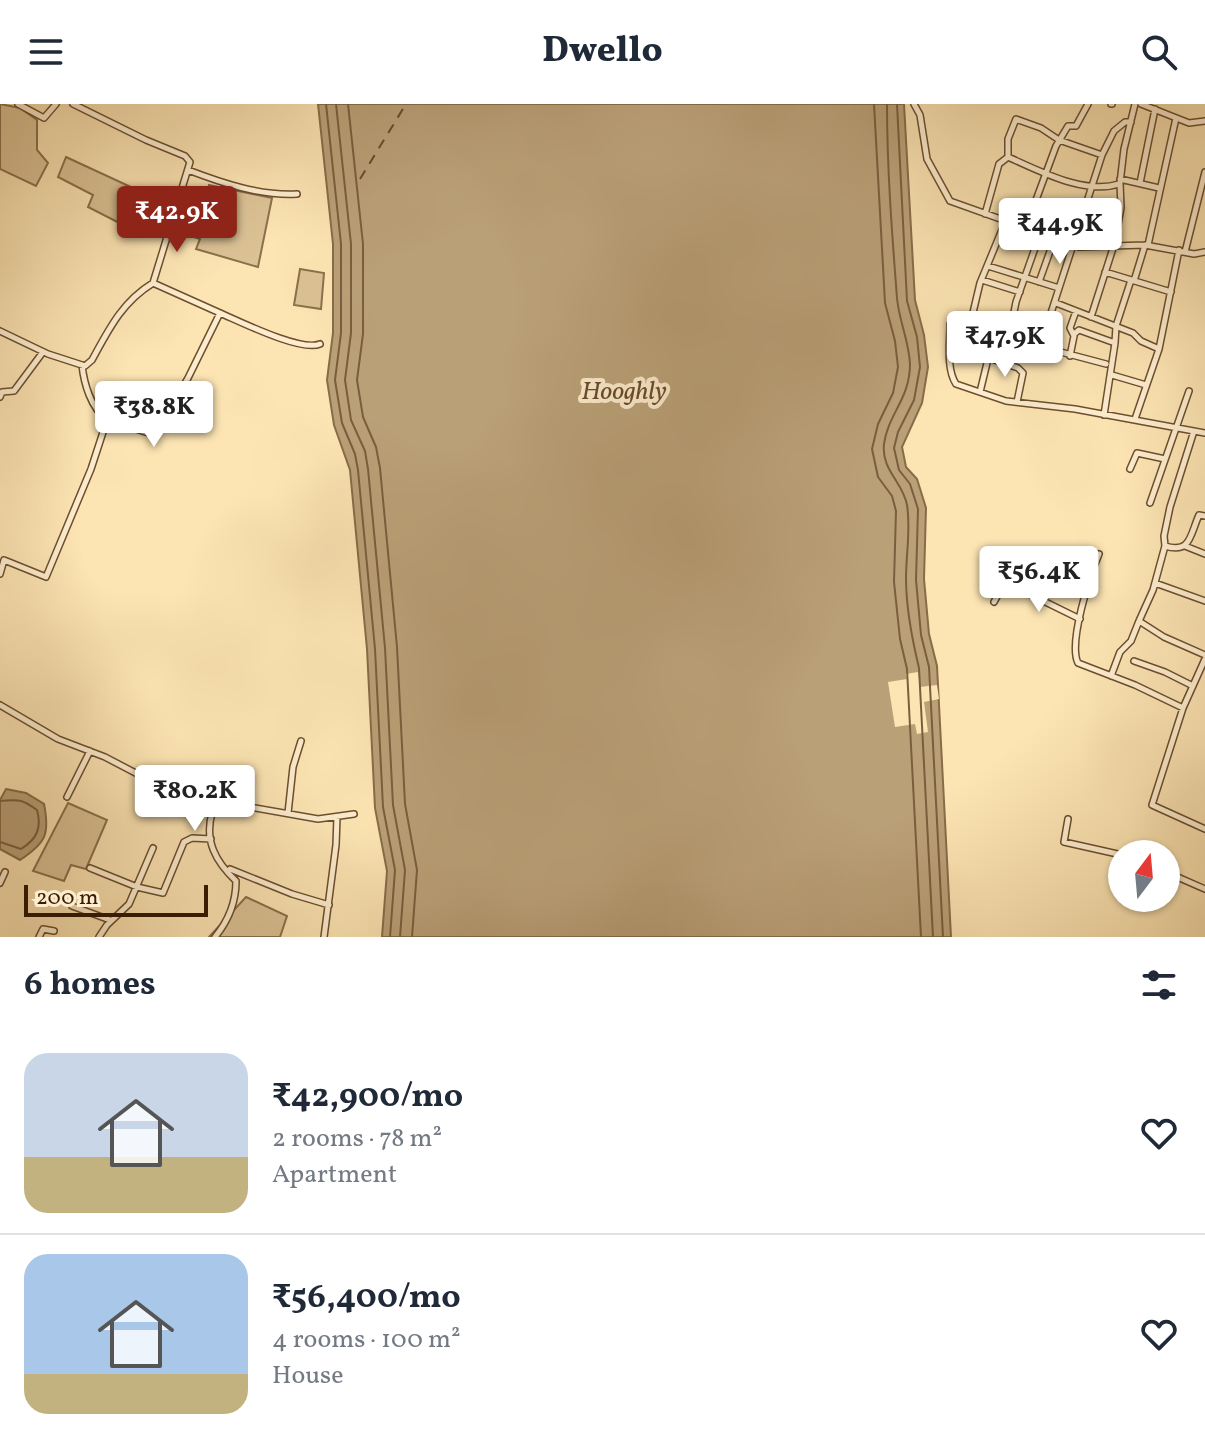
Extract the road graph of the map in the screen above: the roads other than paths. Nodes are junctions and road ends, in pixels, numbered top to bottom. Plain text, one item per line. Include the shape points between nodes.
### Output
1 (18, 104) edge
2 (56, 104) edge
3 (73, 104) edge
4 (914, 104) edge
5 (1088, 104) edge
6 (1135, 104) edge
7 (1155, 109) junction
8 (1176, 118) junction
9 (1205, 121) edge
10 (1131, 122) junction
11 (1059, 140) junction
12 (1102, 155) junction
13 (1008, 157) junction
14 (188, 170) junction
15 (1205, 172) edge
16 (1045, 173) junction
17 (1120, 181) junction
18 (1140, 183) junction
19 (1091, 186) junction
20 (1159, 188) junction
21 (297, 194) dead end
22 (985, 214) junction
23 (1006, 220) junction
24 (1026, 227) junction
25 (1040, 234) junction
26 (1054, 240) junction
27 (1114, 245) junction
28 (1147, 245) junction
29 (1074, 246) junction
30 (1182, 251) junction
31 (1205, 252) edge
32 (988, 266) junction
33 (1105, 272) junction
34 (1026, 278) junction
35 (982, 280) junction
36 (1132, 280) junction
37 (1039, 282) junction
38 (153, 283) junction
39 (1059, 288) junction
40 (1020, 292) junction
41 (1171, 292) junction
42 (1056, 303) junction
43 (1076, 311) junction
44 (220, 313) junction
45 (1091, 317) junction
46 (950, 324) dead end
47 (1116, 326) junction
48 (0, 331) edge
49 (994, 334) junction
50 (1074, 334) junction
51 (1009, 337) junction
52 (1115, 343) junction
53 (320, 344) dead end
54 (1040, 347) junction
55 (1159, 349) junction
56 (43, 352) junction
57 (1070, 356) junction
58 (989, 358) junction
59 (1106, 364) dead end
60 (82, 365) junction
61 (1112, 375) junction
62 (1146, 385) junction
63 (1189, 391) dead end
64 (980, 392) junction
65 (0, 397) edge
66 (1017, 402) junction
67 (1104, 415) junction
68 (1135, 419) junction
69 (107, 420) junction
70 (1176, 427) junction
71 (1194, 431) junction
72 (1205, 433) edge
73 (1165, 459) junction
74 (1130, 469) dead end
75 (1150, 503) dead end
76 (1205, 516) edge
77 (1165, 546) junction
78 (1185, 546) junction
79 (1099, 554) dead end
80 (1205, 554) edge
81 (0, 574) edge
82 (1155, 583) junction
83 (1205, 601) edge
84 (994, 602) dead end
85 (1080, 619) junction
86 (1139, 621) junction
87 (1205, 657) edge
88 (1134, 661) dead end
89 (1111, 676) junction
90 (1193, 686) junction
91 (0, 705) edge
92 (1183, 708) junction
93 (301, 741) dead end
94 (90, 751) junction
95 (67, 797) dead end
96 (212, 813) junction
97 (288, 813) junction
98 (354, 814) dead end
99 (337, 817) junction
100 (1068, 819) dead end
101 (1205, 829) edge
102 (211, 839) junction
103 (153, 848) dead end
104 (1108, 852) edge
105 (90, 868) dead end
106 (230, 869) dead end
107 (5, 872) dead end
108 (1180, 878) edge
109 (0, 883) edge
110 (137, 887) junction
111 (1205, 889) edge
112 (329, 905) junction
113 (72, 906) dead end
114 (111, 920) junction
115 (54, 931) dead end
116 (39, 937) edge
117 (99, 937) edge
118 (215, 937) edge
119 (324, 937) edge

1 - 2 street via 44,118
3 - 14 street via 185,156
4 - 22 street via 927,159 950,201
5 - 11 street via 1076,126 1068,126
6 - 7 street
6 - 10 street
7 - 8 street
7 - 18 street
8 - 9 street
8 - 20 street
10 - 12 street via 1114,131
10 - 17 street
11 - 12 street
11 - 13 street via 1016,119
11 - 16 street
12 - 19 street
13 - 16 street
13 - 22 street via 999,164
14 - 21 street via 278,195
14 - 38 street
15 - 30 street
16 - 19 street
16 - 24 street
17 - 18 street
17 - 19 street
17 - 27 street
18 - 20 street
19 - 29 street
20 - 28 street
22 - 23 street
23 - 24 street
23 - 32 street
24 - 25 street
25 - 26 street
25 - 34 street
26 - 29 street
26 - 37 street
27 - 28 street
27 - 29 street
27 - 33 street
28 - 30 street
28 - 36 street
29 - 39 street
30 - 31 street
30 - 41 street
32 - 34 street
32 - 35 street
33 - 36 street
33 - 45 street
34 - 37 street
34 - 40 street
35 - 40 street
35 - 49 street via 971,324
36 - 41 street
36 - 47 street
37 - 39 street
38 - 44 street
38 - 60 street via 121,309 92,360
39 - 42 street
40 - 51 street
41 - 55 street
42 - 43 street
42 - 54 street
43 - 45 street
43 - 50 street via 1070,328
44 - 53 street via 289,340
44 - 69 street via 155,435
45 - 47 street
46 - 64 street via 952,380
47 - 52 street
47 - 55 street
48 - 56 street
49 - 51 street
49 - 58 street
50 - 52 street via 1079,330
50 - 57 street
51 - 54 street
52 - 61 street
54 - 57 street
55 - 62 street
56 - 60 street
56 - 65 street via 14,391
57 - 59 street
58 - 64 street
58 - 66 street via 1023,373
60 - 69 street via 90,395
61 - 62 street
61 - 67 street
62 - 68 street
63 - 70 street
64 - 66 street
66 - 67 street
67 - 68 street
68 - 70 street
69 - 81 street via 46,577 4,560
70 - 71 street
70 - 73 street
71 - 72 street
71 - 77 street via 1170,507
73 - 74 street via 1137,453
73 - 75 street
76 - 78 street via 1198,517
77 - 78 street
77 - 82 street
78 - 80 street
79 - 85 street
82 - 83 street
82 - 86 street
84 - 85 street via 1000,588 1011,585
85 - 89 street via 1074,655 1078,663
86 - 87 street
86 - 89 street
87 - 90 street
88 - 90 street
89 - 92 street
90 - 92 street
91 - 94 street
92 - 101 street via 1152,805
93 - 97 street
94 - 95 street
94 - 96 street
96 - 97 street via 250,807
96 - 102 street
97 - 99 street
98 - 99 street
99 - 112 street
100 - 104 street via 1064,842
102 - 110 street via 184,842 163,893
102 - 118 street via 213,854 236,881 229,917
103 - 110 street
105 - 110 street
106 - 112 street
107 - 109 street
108 - 111 street
110 - 114 street via 129,904
112 - 119 street
113 - 114 street
114 - 117 street
115 - 116 street via 43,929

